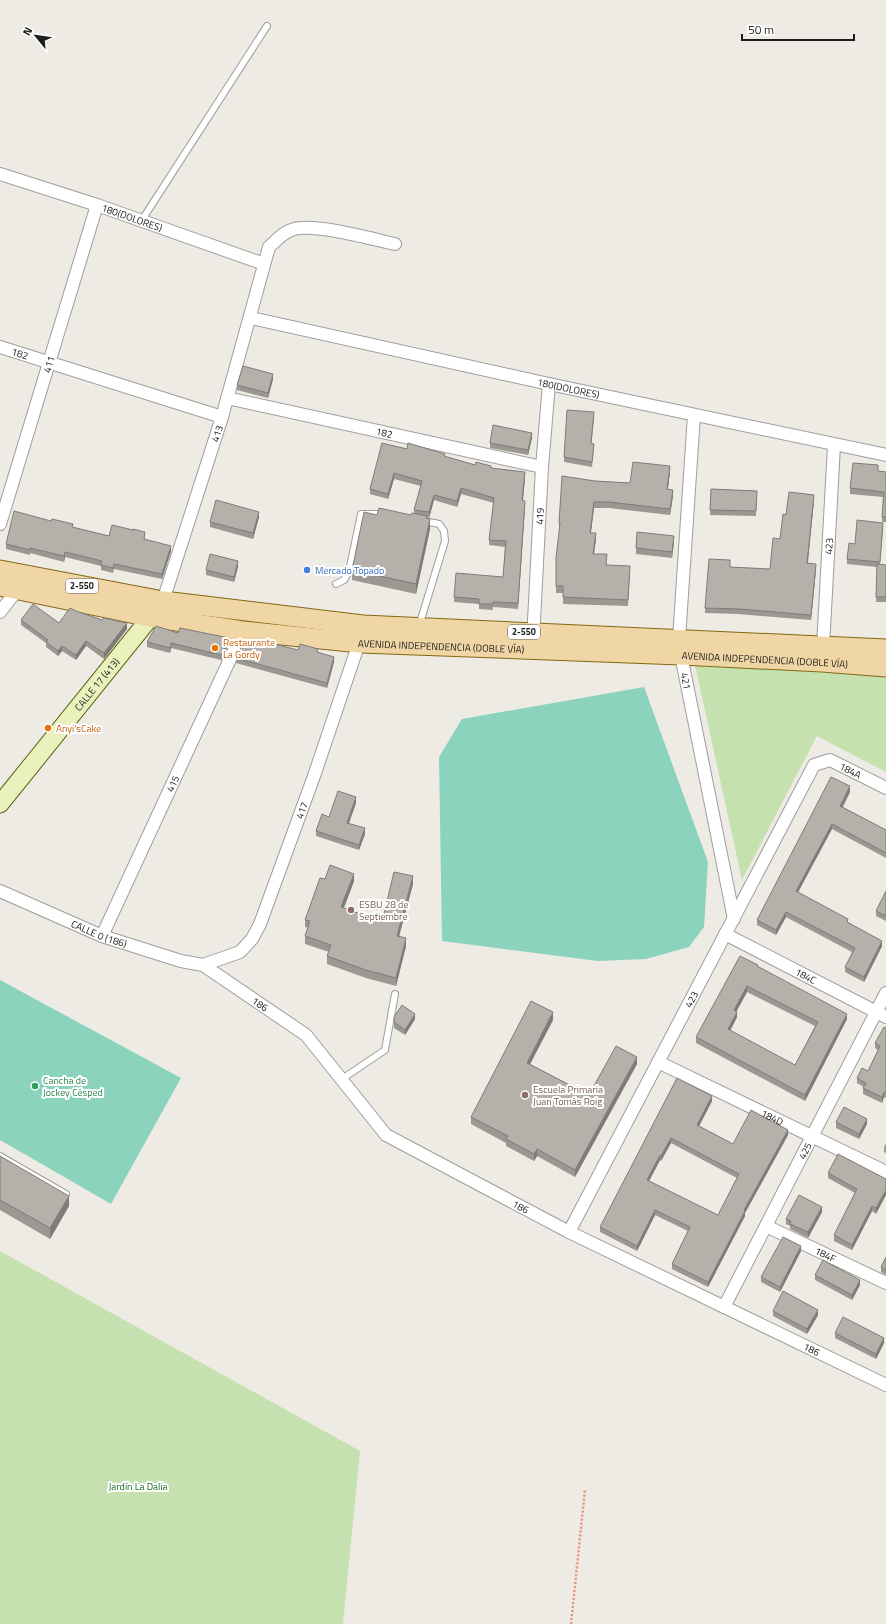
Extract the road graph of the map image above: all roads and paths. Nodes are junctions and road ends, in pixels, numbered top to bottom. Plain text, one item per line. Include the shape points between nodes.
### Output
1 (267, 26) dead end
2 (0, 174) edge
3 (97, 205) junction
4 (142, 220) junction
5 (395, 244) dead end
6 (264, 264) junction
7 (250, 318) junction
8 (0, 347) edge
9 (48, 362) junction
10 (548, 384) junction
11 (227, 398) junction
12 (694, 415) junction
13 (222, 417) junction
14 (834, 445) junction
15 (886, 455) edge
16 (542, 467) junction
17 (394, 516) edge
18 (416, 520) edge
19 (0, 524) edge
20 (0, 570) edge
21 (336, 584) dead end
22 (9, 588) edge
23 (164, 601) junction
24 (0, 612) edge
25 (150, 617) junction
26 (419, 628) junction
27 (243, 631) junction
28 (362, 634) junction
29 (533, 641) junction
30 (680, 647) junction
31 (823, 647) junction
32 (886, 649) edge
33 (886, 667) edge
34 (814, 765) joint
35 (886, 788) edge
36 (0, 804) edge
37 (0, 891) edge
38 (734, 919) junction
39 (725, 934) junction
40 (102, 936) junction
41 (203, 965) junction
42 (886, 993) edge
43 (395, 994) dead end
44 (881, 1014) edge
45 (658, 1062) junction
46 (342, 1079) junction
47 (812, 1136) junction
48 (0, 1156) edge
49 (886, 1172) edge
50 (66, 1194) edge
51 (766, 1226) junction
52 (569, 1232) junction
53 (886, 1283) edge
54 (724, 1308) junction
55 (886, 1385) edge
56 (585, 1489) dead end
57 (571, 1624) edge

1 - 4 lane
2 - 3 street, 180(DOLORES)
3 - 4 street, 180(DOLORES)
3 - 9 street, 411
4 - 6 street, 180(DOLORES)
5 - 6 street, 413 via 312,227 294,229 282,235 270,247
6 - 7 street, 413
7 - 10 street, 180(DOLORES)
7 - 11 street, 413
8 - 9 street, 182
9 - 13 street, 182
9 - 19 street, 411
10 - 12 street, 180(DOLORES)
10 - 16 street, 419
11 - 13 street, 413
11 - 16 street, 182
12 - 14 street, 180(DOLORES)
12 - 30 street, 421
13 - 23 street, 413
14 - 15 street, 180(DOLORES)
14 - 31 street, 423
16 - 29 street, 419
17 - 21 lane via 380,513 361,514 349,571 344,580
18 - 26 lane via 439,524 444,531 445,541
20 - 23 main road, AVENIDA INDEPENDENCIA (DOBLE VÍA) / 2-550
22 - 24 street
22 - 25 main road, AVENIDA INDEPENDENCIA (DOBLE VÍA) / 2-550
23 - 25 main road, CALLE 17 (413)
23 - 28 main road, AVENIDA INDEPENDENCIA (DOBLE VÍA) / 2-550
25 - 27 main road, AVENIDA INDEPENDENCIA (DOBLE VÍA) / 2-550
25 - 36 main road, CALLE 17 (413)
26 - 28 main road, AVENIDA INDEPENDENCIA (DOBLE VÍA) / 2-550
26 - 29 main road, AVENIDA INDEPENDENCIA (DOBLE VÍA) / 2-550
27 - 28 main road, AVENIDA INDEPENDENCIA (DOBLE VÍA) / 2-550
27 - 40 street, 415
28 - 29 main road, AVENIDA INDEPENDENCIA (DOBLE VÍA) / 2-550
28 - 41 street, 417 via 317,769 260,924 252,939 240,952
29 - 30 main road, AVENIDA INDEPENDENCIA (DOBLE VÍA) / 2-550
30 - 31 main road, AVENIDA INDEPENDENCIA (DOBLE VÍA) / 2-550
30 - 33 main road, AVENIDA INDEPENDENCIA (DOBLE VÍA) / 2-550
30 - 38 street, 421
31 - 32 main road, AVENIDA INDEPENDENCIA (DOBLE VÍA) / 2-550
34 - 35 street, 184A via 830,760
34 - 38 street, 423
37 - 40 street, CALLE 0 (186)
38 - 39 street, 423
39 - 44 street, 184C
39 - 45 street, 423
40 - 41 street, CALLE 0 (186) via 181,961
41 - 46 street, 186 via 306,1034
42 - 44 street, 425
43 - 46 lane via 385,1050
44 - 47 street, 425
45 - 47 street, 184D
45 - 52 street, 423
46 - 52 street, 186 via 386,1135
47 - 49 street, 184D
47 - 51 street, 425
48 - 50 lane
51 - 53 street, 184F
51 - 54 street, 425
52 - 54 street, 186
54 - 55 street, 186
56 - 57 path

